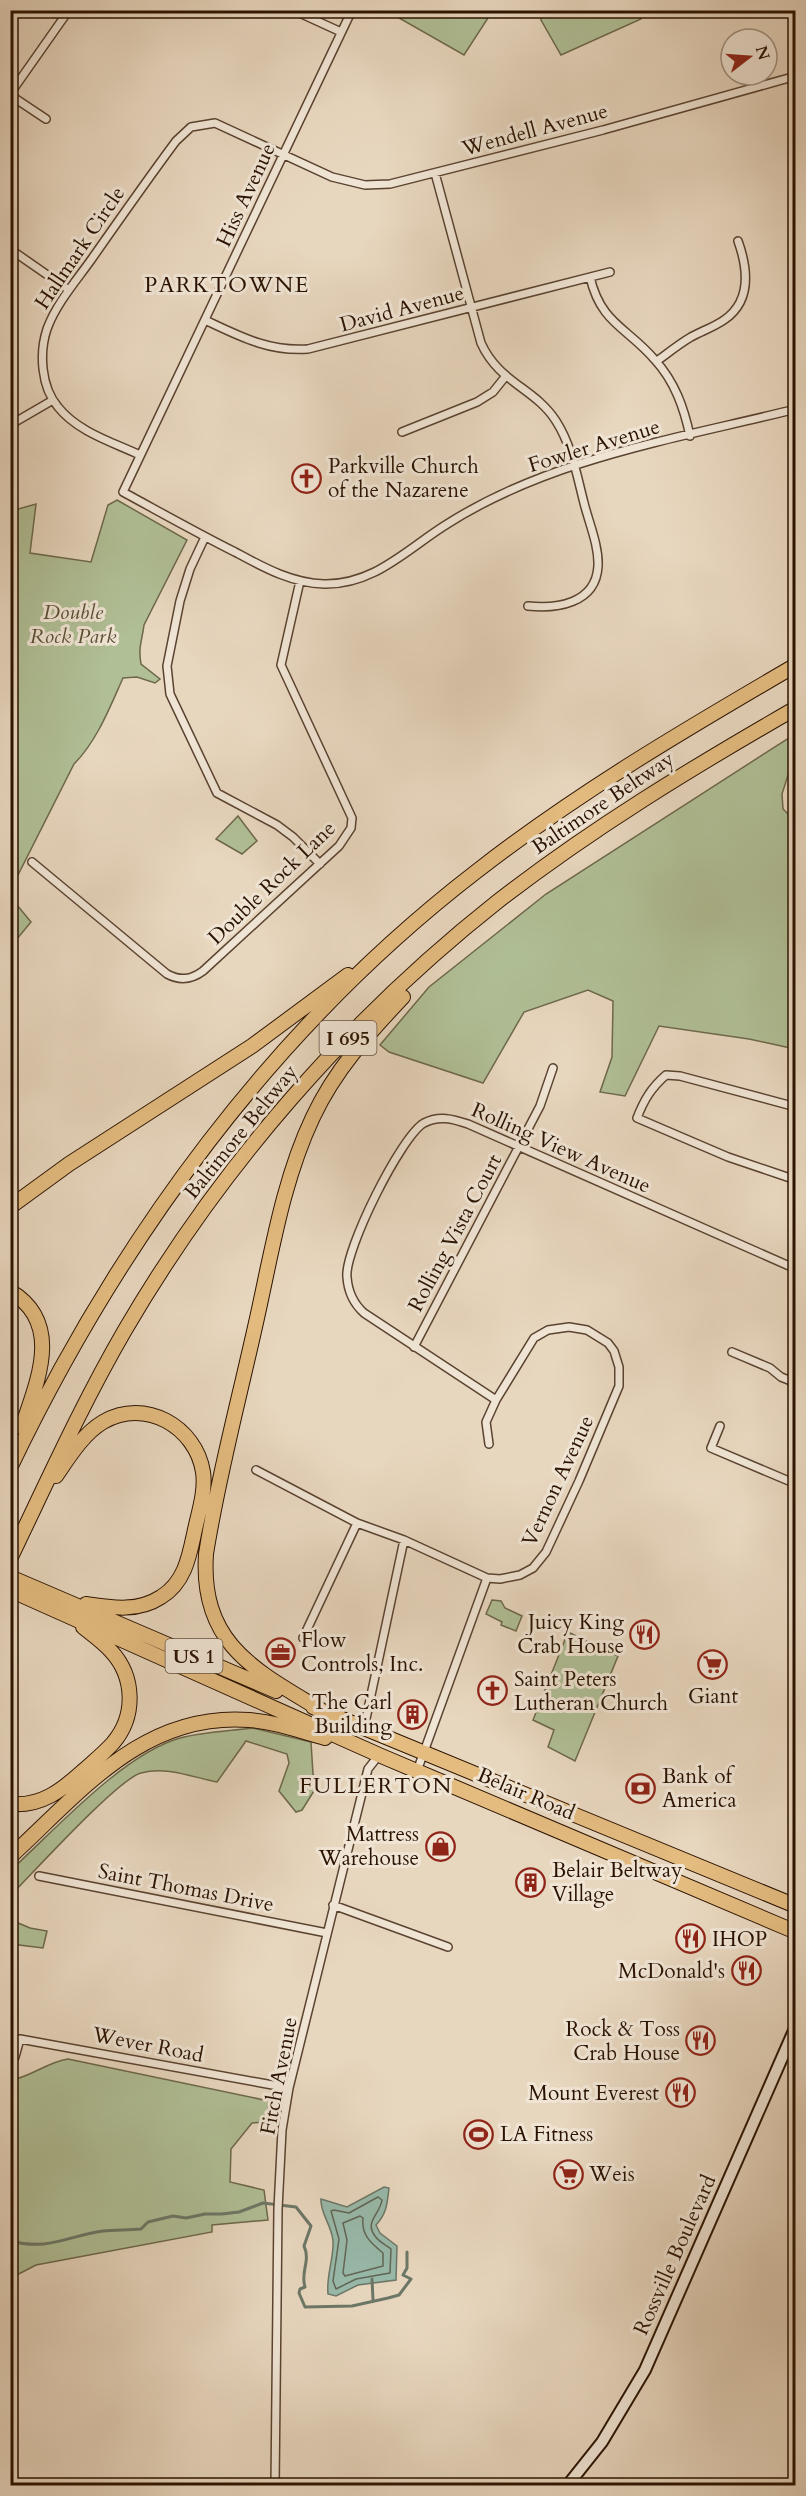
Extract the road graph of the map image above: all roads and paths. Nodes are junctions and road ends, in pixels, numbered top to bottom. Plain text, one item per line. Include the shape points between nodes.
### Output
1 (69, 10) edge
2 (292, 10) edge
3 (352, 10) edge
4 (341, 32) junction
5 (795, 76) edge
6 (10, 95) edge
7 (46, 119) dead end
8 (284, 155) junction
9 (435, 173) junction
10 (738, 241) dead end
11 (10, 249) edge
12 (610, 272) dead end
13 (590, 277) junction
14 (69, 290) junction
15 (471, 308) junction
16 (205, 320) junction
17 (657, 361) junction
18 (505, 377) junction
19 (53, 400) junction
20 (795, 409) edge
21 (10, 425) edge
22 (402, 432) dead end
23 (690, 435) junction
24 (140, 455) junction
25 (574, 465) junction
26 (123, 492) joint
27 (206, 537) junction
28 (300, 581) junction
29 (528, 606) dead end
30 (795, 665) edge
31 (795, 708) edge
32 (552, 861) junction
33 (33, 862) dead end
34 (320, 864) junction
35 (384, 949) junction
36 (553, 1068) dead end
37 (795, 1107) edge
38 (519, 1147) junction
39 (795, 1180) edge
40 (10, 1207) edge
41 (795, 1269) edge
42 (10, 1291) edge
43 (414, 1347) junction
44 (732, 1353) dead end
45 (795, 1383) edge
46 (496, 1400) junction
47 (720, 1426) dead end
48 (489, 1444) dead end
49 (10, 1461) edge
50 (10, 1468) edge
51 (256, 1470) dead end
52 (795, 1484) edge
53 (38, 1500) junction
54 (357, 1523) junction
55 (404, 1540) junction
56 (10, 1559) edge
57 (10, 1577) edge
58 (487, 1578) junction
59 (20, 1590) edge
60 (66, 1601) junction
61 (70, 1616) junction
62 (303, 1638) dead end
63 (321, 1710) junction
64 (364, 1728) junction
65 (424, 1752) junction
66 (379, 1755) junction
67 (417, 1771) junction
68 (10, 1804) edge
69 (10, 1857) edge
70 (39, 1876) dead end
71 (333, 1905) junction
72 (795, 1906) edge
73 (795, 1932) edge
74 (327, 1933) junction
75 (448, 1947) dead end
76 (795, 2026) edge
77 (15, 2057) dead end
78 (289, 2088) junction
79 (275, 2486) edge
80 (567, 2486) edge

1 - 6 street
2 - 4 street
3 - 4 street, Hiss Avenue
4 - 8 street, Hiss Avenue
5 - 9 street, Wendell Avenue
6 - 7 street
8 - 9 street, Wendell Avenue via 332,177 365,185 390,184
8 - 14 street, Hallmark Circle via 215,123 186,129
8 - 16 street, Hiss Avenue
9 - 15 street
10 - 17 street via 747,273 739,305 723,321
11 - 14 street
12 - 13 street, David Avenue
13 - 15 street, David Avenue
13 - 17 street via 604,312
14 - 19 street, Hallmark Circle via 50,320 44,345 44,371
15 - 16 street, David Avenue via 296,350 256,343
15 - 18 street via 485,351
16 - 24 street, Hiss Avenue
17 - 23 street via 675,388
18 - 22 street via 477,402
18 - 25 street via 548,410 562,431
19 - 21 street
19 - 24 street, Hallmark Circle via 78,424
20 - 23 street, Fowler Avenue
23 - 25 street, Fowler Avenue
24 - 26 street, Hiss Avenue
25 - 28 street, Fowler Avenue via 465,513 371,574 336,584
25 - 29 street via 598,568 586,593 572,603 547,608
26 - 27 street, Fowler Avenue
27 - 28 street, Fowler Avenue
27 - 34 street via 180,601 167,666 170,694 217,793 277,825
28 - 34 street, Double Rock Lane via 280,665 352,820 347,837
30 - 35 highway, Baltimore Beltway / I 695 via 686,728 579,797 475,872
31 - 32 highway, Baltimore Beltway / I 695 via 703,761
32 - 53 highway, Baltimore Beltway / I 695 via 409,979 334,1053 256,1141 190,1229 126,1328
32 - 63 highway via 455,944 353,1051 313,1117 288,1186 209,1535 206,1583 213,1613 236,1651 258,1672
33 - 34 street, Double Rock Lane via 167,974 184,979 203,971
35 - 40 highway via 252,1046 69,1164
35 - 50 highway, Baltimore Beltway / I 695 via 268,1070 160,1206 83,1328
36 - 38 street, Rolling Vista Court via 540,1106
37 - 39 street via 666,1075 644,1099 637,1118 728,1157
38 - 41 street, Rolling View Avenue
38 - 43 street, Rolling Vista Court
38 - 43 street, Rolling View Avenue via 468,1124 440,1118 416,1130 391,1169 354,1241 346,1276 356,1306
42 - 49 highway via 23,1300 37,1321 43,1354 37,1384
43 - 46 street, Rolling View Avenue
44 - 45 street
46 - 48 street, Vernon Avenue via 486,1422
46 - 58 street, Vernon Avenue via 530,1343 548,1330 588,1330 604,1339 614,1351 619,1386 546,1552 533,1568 520,1575
47 - 52 street via 711,1448
51 - 54 street, Vernon Avenue
53 - 56 highway, Baltimore Beltway / I 695
53 - 60 highway via 88,1434 123,1414 143,1413 168,1420 186,1434 201,1462 204,1489 189,1558 171,1589 151,1602 133,1607
54 - 55 street, Vernon Avenue
54 - 62 street
55 - 58 street, Vernon Avenue
55 - 64 street
57 - 59 highway, Belair Road / US 1
58 - 65 street
59 - 60 highway, Belair Road / US 1
59 - 61 highway, Belair Road / US 1
60 - 63 highway, Belair Road / US 1
61 - 66 highway, Belair Road / US 1
61 - 68 highway via 118,1659 128,1681 127,1717 112,1744 63,1788 39,1801
63 - 64 highway, Belair Road / US 1
64 - 65 highway, Belair Road / US 1
65 - 67 street
65 - 72 highway, Belair Road / US 1
66 - 67 highway, Belair Road / US 1
66 - 69 highway via 276,1724 231,1719 194,1723 129,1750
66 - 71 street, Fitch Avenue via 368,1769
67 - 73 highway, Belair Road / US 1
70 - 74 street, Saint Thomas Drive
71 - 74 street, Fitch Avenue
71 - 75 street
74 - 78 street, Fitch Avenue
76 - 80 main road, Rossville Boulevard via 645,2370 602,2442
77 - 78 street, Wever Road via 20,2039
78 - 79 street, Fitch Avenue via 282,2130 278,2209

